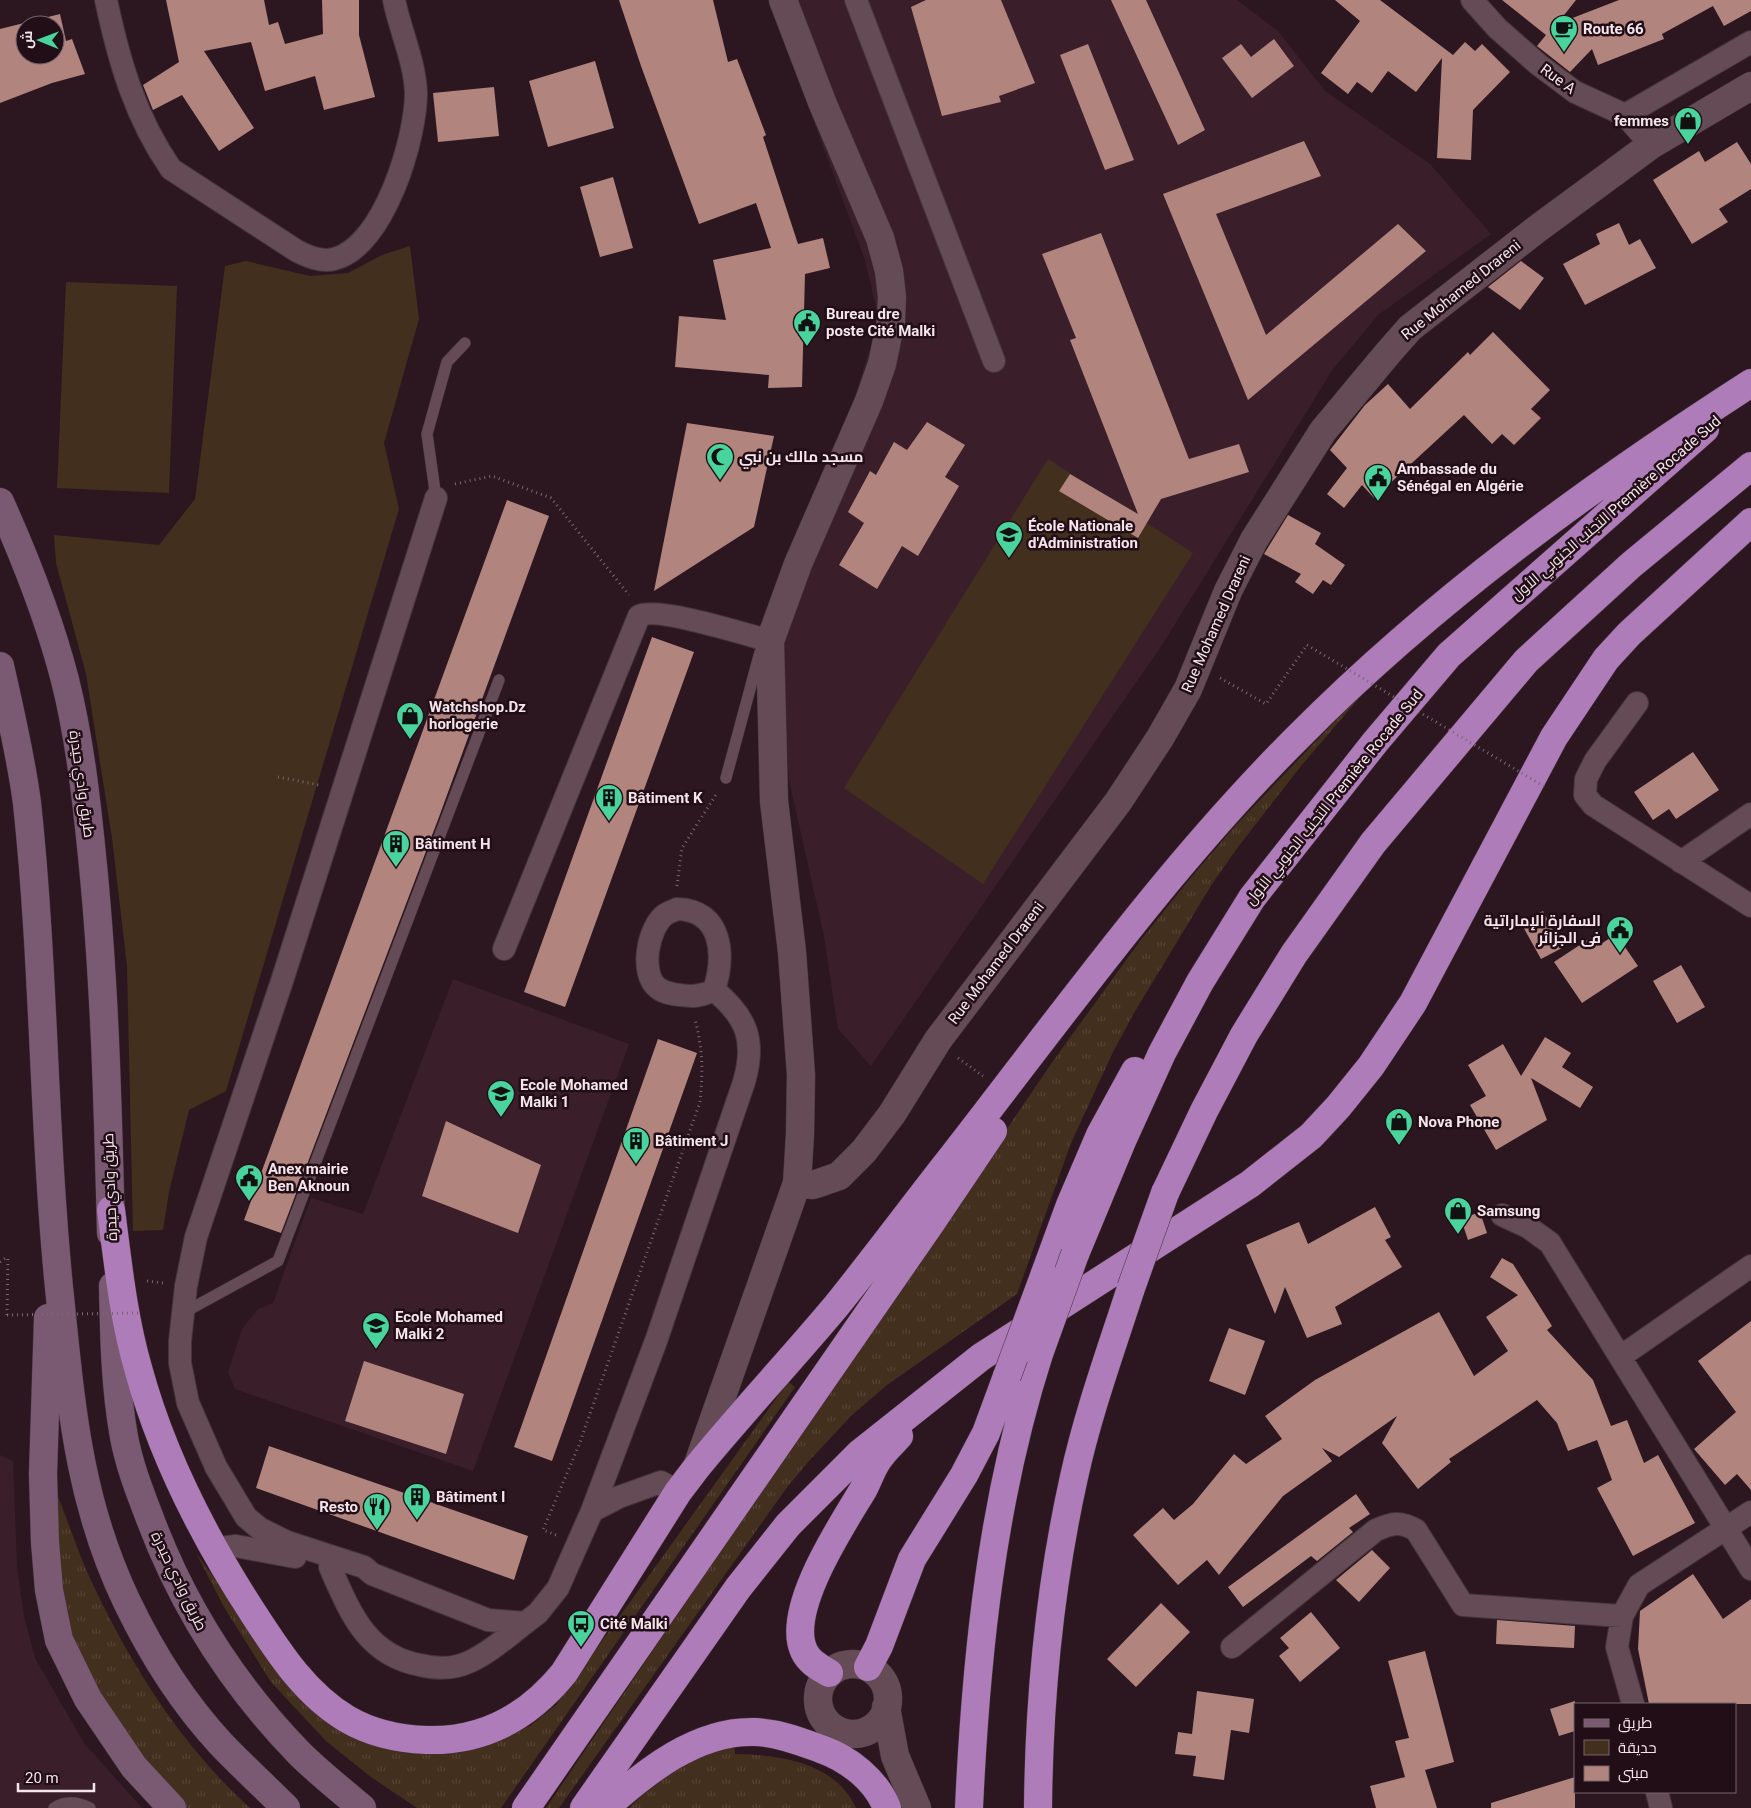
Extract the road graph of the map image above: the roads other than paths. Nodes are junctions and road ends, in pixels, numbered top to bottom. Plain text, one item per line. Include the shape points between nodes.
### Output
1 (106, 0) edge
2 (394, 0) edge
3 (783, 0) edge
4 (856, 0) edge
5 (1472, 0) edge
6 (1751, 42) edge
7 (1751, 86) edge
8 (1625, 115) junction
9 (1652, 145) junction
10 (465, 343) dead end
11 (994, 361) dead end
12 (1751, 382) edge
13 (1751, 388) edge
14 (1751, 466) edge
15 (436, 498) joint
16 (0, 502) edge
17 (1751, 522) edge
18 (767, 640) junction
19 (0, 666) edge
20 (499, 680) dead end
21 (1637, 703) dead end
22 (726, 778) road end
23 (1751, 814) edge
24 (1682, 862) junction
25 (1252, 898) junction
26 (1751, 906) edge
27 (504, 948) dead end
28 (1114, 949) junction
29 (714, 990) junction
30 (796, 1184) junction
31 (111, 1210) junction
32 (1502, 1215) dead end
33 (53, 1234) junction
34 (1751, 1266) edge
35 (183, 1313) junction
36 (1620, 1356) junction
37 (951, 1379) junction
38 (697, 1467) junction
39 (678, 1492) junction
40 (592, 1511) junction
41 (1751, 1512) edge
42 (1726, 1529) junction
43 (213, 1549) junction
44 (330, 1566) junction
45 (1751, 1569) edge
46 (372, 1574) junction
47 (1622, 1616) junction
48 (525, 1623) junction
49 (1232, 1647) dead end
50 (868, 1667) junction
51 (829, 1673) junction
52 (1633, 1703) edge
53 (886, 1707) junction
54 (834, 1742) junction
55 (1657, 1793) edge
56 (889, 1805) edge
57 (54, 1808) edge
58 (90, 1808) edge
59 (172, 1808) edge
60 (286, 1808) edge
61 (362, 1808) edge
62 (526, 1808) edge
63 (584, 1808) edge
64 (605, 1808) edge
65 (917, 1808) edge
66 (969, 1808) edge
67 (1038, 1808) edge
68 (1661, 1808) edge

1 - 2 street via 132,99 171,168 297,251 320,260 332,260 353,249 371,229 385,206 411,141 416,90
3 - 18 street via 880,238 892,297 891,321 882,364 869,401
4 - 11 street
5 - 8 street, Rue A via 1538,65 1575,92
6 - 8 street
7 - 9 street, Rue Mohamed Drareni
8 - 9 street, Rue A
9 - 30 street, Rue Mohamed Drareni via 1417,323 1388,353 1324,431 1254,540 1228,591 1188,689 1118,802 938,1040 864,1152 839,1176 813,1185
10 - 15 lane via 447,362 427,434
12 - 28 highway via 1654,445 1512,550 1392,649 1301,734 1231,807
13 - 25 highway, التجنب الجنوبي الأول Première Rocade Sud via 1449,655 1376,741
14 - 67 highway, bridge via 1630,565 1526,661 1373,843 1294,954 1244,1035 1204,1110 1165,1193 1086,1430 1060,1544 1042,1718
15 - 35 street via 282,981 196,1237
16 - 31 main road, طريق وادي حيدرة via 50,626 76,731 100,940
17 - 37 highway via 1606,659 1554,737 1412,1003 1371,1066 1311,1136 1250,1184
18 - 22 lane
18 - 27 street via 682,619 644,614 635,622
18 - 30 street via 774,801 792,952 801,1075
19 - 33 main road via 26,801 37,926
20 - 35 lane via 278,1261
21 - 24 street via 1595,761 1586,779 1585,795 1593,806
23 - 24 street
24 - 26 street
25 - 50 highway, bridge via 1181,997 1142,1058 1100,1135 1070,1205 986,1433 912,1559
25 - 66 highway, التجنب الجنوبي الأول Première Rocade Sud, bridge via 1200,982 1162,1053 1075,1254 1039,1354 1014,1441 993,1561 973,1732
28 - 38 highway via 838,1303
28 - 62 highway via 931,1223
29 - 29 street via 720,958 714,926 698,913 677,909 665,914 648,953 647,970 652,982 668,994 701,996
29 - 40 street via 740,1014 749,1044 748,1067 656,1341
30 - 38 street
31 - 43 highway via 127,1325 138,1370 164,1449
31 - 61 main road, طريق وادي حيدرة via 118,1402 131,1465 157,1537 179,1588 207,1639 251,1698 300,1754
32 - 36 street via 1528,1227 1550,1244
33 - 59 main road via 43,1474 49,1590 59,1640 88,1700 134,1767
33 - 60 main road via 75,1437 88,1498 107,1555 128,1603 164,1670 220,1743
34 - 36 street
35 - 46 street via 180,1363 188,1403 216,1467 246,1517 272,1535 364,1568
36 - 42 street
37 - 51 highway via 879,1457 812,1582 802,1620 803,1650 811,1662
37 - 63 highway via 860,1453 788,1525 738,1588
38 - 39 highway
39 - 40 street via 661,1482
39 - 43 highway via 582,1648 549,1691 498,1728 457,1739 395,1737 374,1732 330,1707 316,1696 278,1652
40 - 48 street via 558,1588 538,1613
41 - 42 street
42 - 45 street
42 - 47 street via 1639,1585
43 - 44 street via 236,1546 271,1551
44 - 46 street via 361,1575
44 - 48 street via 357,1623 372,1642 391,1656 412,1664 431,1668 469,1662 498,1645
46 - 48 street via 488,1620
47 - 49 street via 1463,1605 1416,1530 1404,1523 1391,1523 1376,1530
47 - 52 street via 1617,1648
50 - 51 street via 844,1665
50 - 53 street via 884,1684 888,1695
51 - 54 street via 822,1682 818,1706
53 - 54 street via 874,1727
53 - 65 street via 895,1756
54 - 56 highway
54 - 64 highway via 753,1732 728,1734 682,1751 631,1785
55 - 68 street
57 - 58 lane via 69,1802

